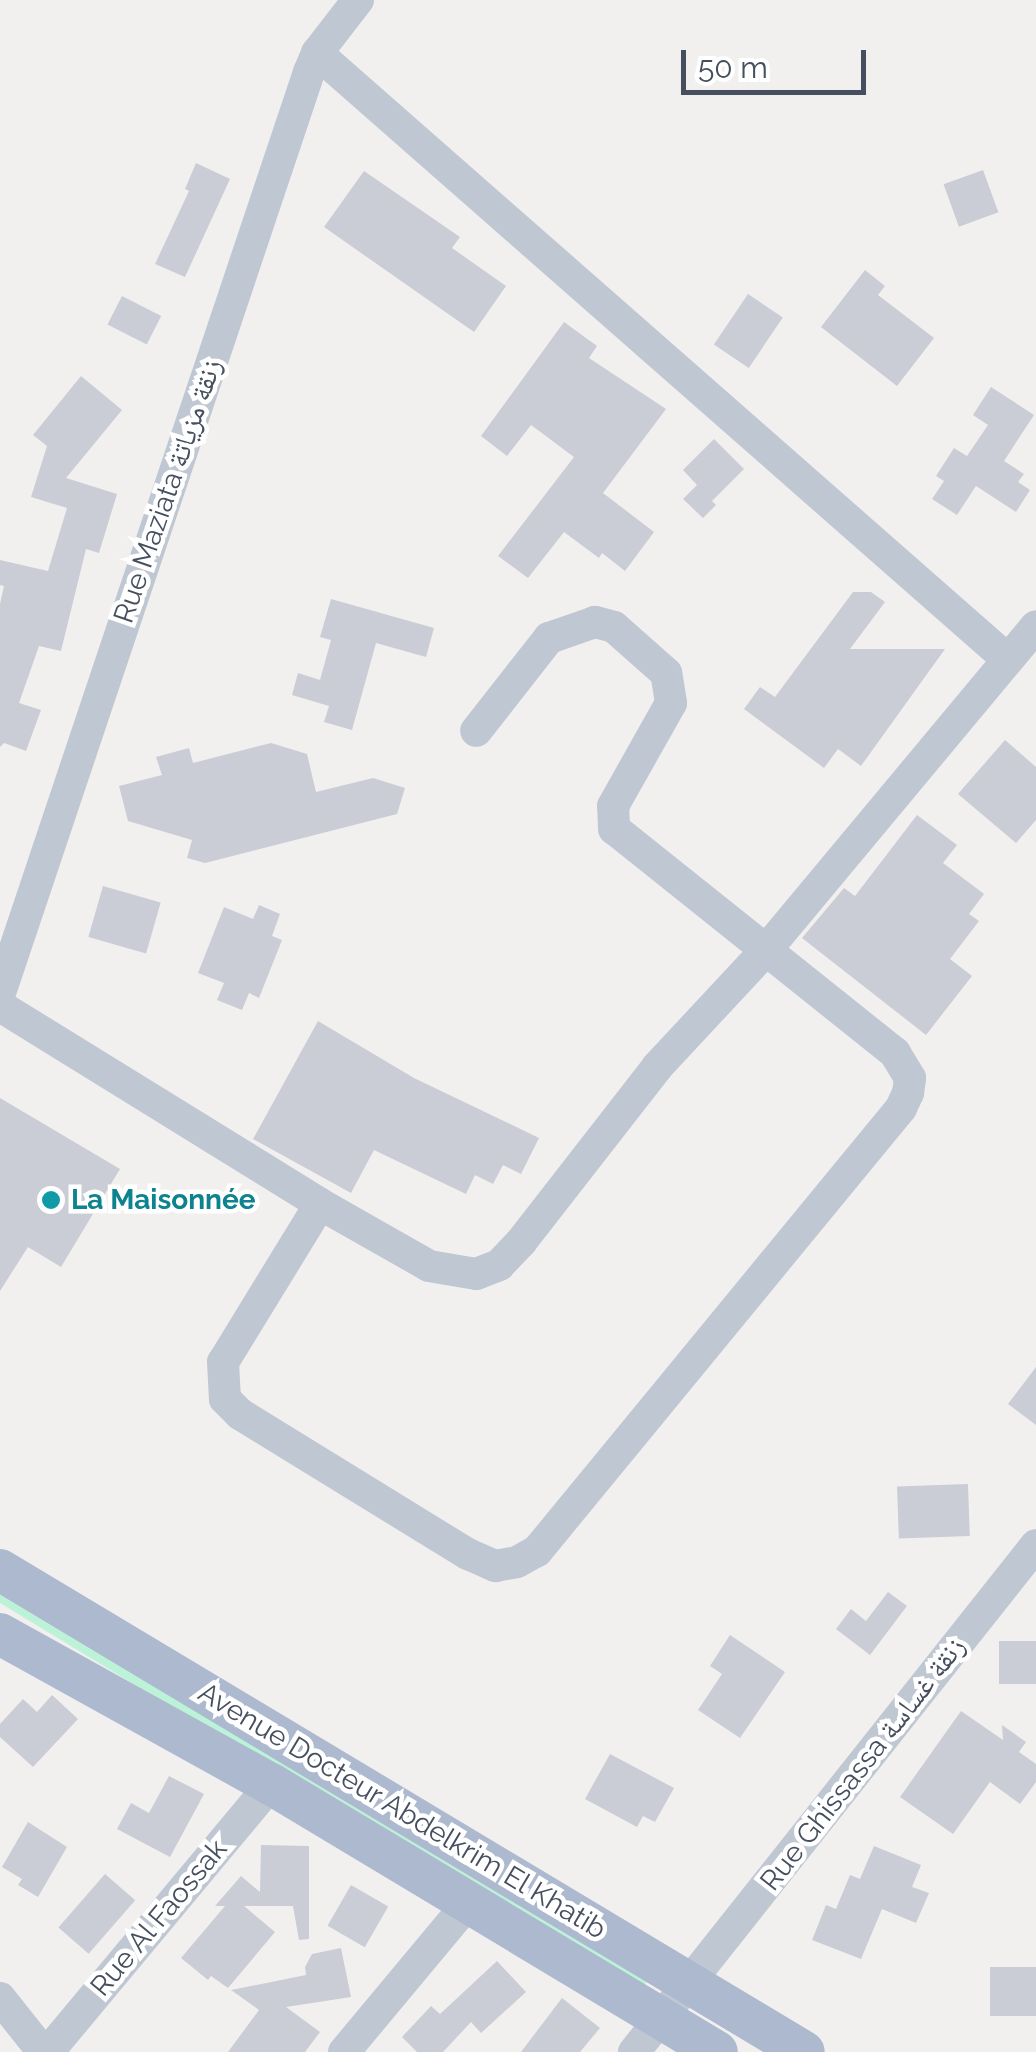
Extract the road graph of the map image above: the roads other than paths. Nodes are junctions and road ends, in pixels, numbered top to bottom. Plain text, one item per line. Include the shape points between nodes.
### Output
1 (358, 0) edge
2 (317, 53) junction
3 (1036, 626) edge
4 (1007, 660) junction
5 (476, 732) dead end
6 (767, 950) junction
7 (0, 993) edge
8 (0, 1006) edge
9 (320, 1204) junction
10 (1036, 1546) edge
11 (0, 1570) edge
12 (0, 1634) edge
13 (271, 1784) junction
14 (468, 1903) junction
15 (690, 1983) junction
16 (0, 1998) edge
17 (661, 2018) junction
18 (46, 2052) edge
19 (344, 2052) edge
20 (634, 2052) edge
21 (718, 2052) edge
22 (804, 2052) edge

1 - 2 street, Rue Maziata زنقة مزياتة
2 - 4 street
2 - 7 street, Rue Maziata زنقة مزياتة
3 - 4 street
4 - 6 street
5 - 6 street via 548,638 595,622 614,626 666,672 671,703 613,806 614,829
6 - 9 street via 657,1067 498,1265 476,1274 429,1266
6 - 9 street via 895,1054 910,1078 908,1093 536,1551 517,1562 495,1566 468,1554 225,1400 223,1362
8 - 9 street
10 - 15 street, Rue Ghissassa زنقة غساسة
11 - 15 main road, Avenue Docteur Abdelkrim El Khatib
12 - 13 main road, Avenue Docteur Abdelkrim El Khatib
13 - 14 main road, Avenue Docteur Abdelkrim El Khatib
13 - 18 street, Rue Al Faossak
14 - 17 main road, Avenue Docteur Abdelkrim El Khatib
14 - 19 street
15 - 17 street, Rue Ghissassa زنقة غساسة
15 - 22 main road, Avenue Docteur Abdelkrim El Khatib
16 - 18 street
17 - 20 street, Rue Ghissassa زنقة غساسة
17 - 21 main road, Avenue Docteur Abdelkrim El Khatib

